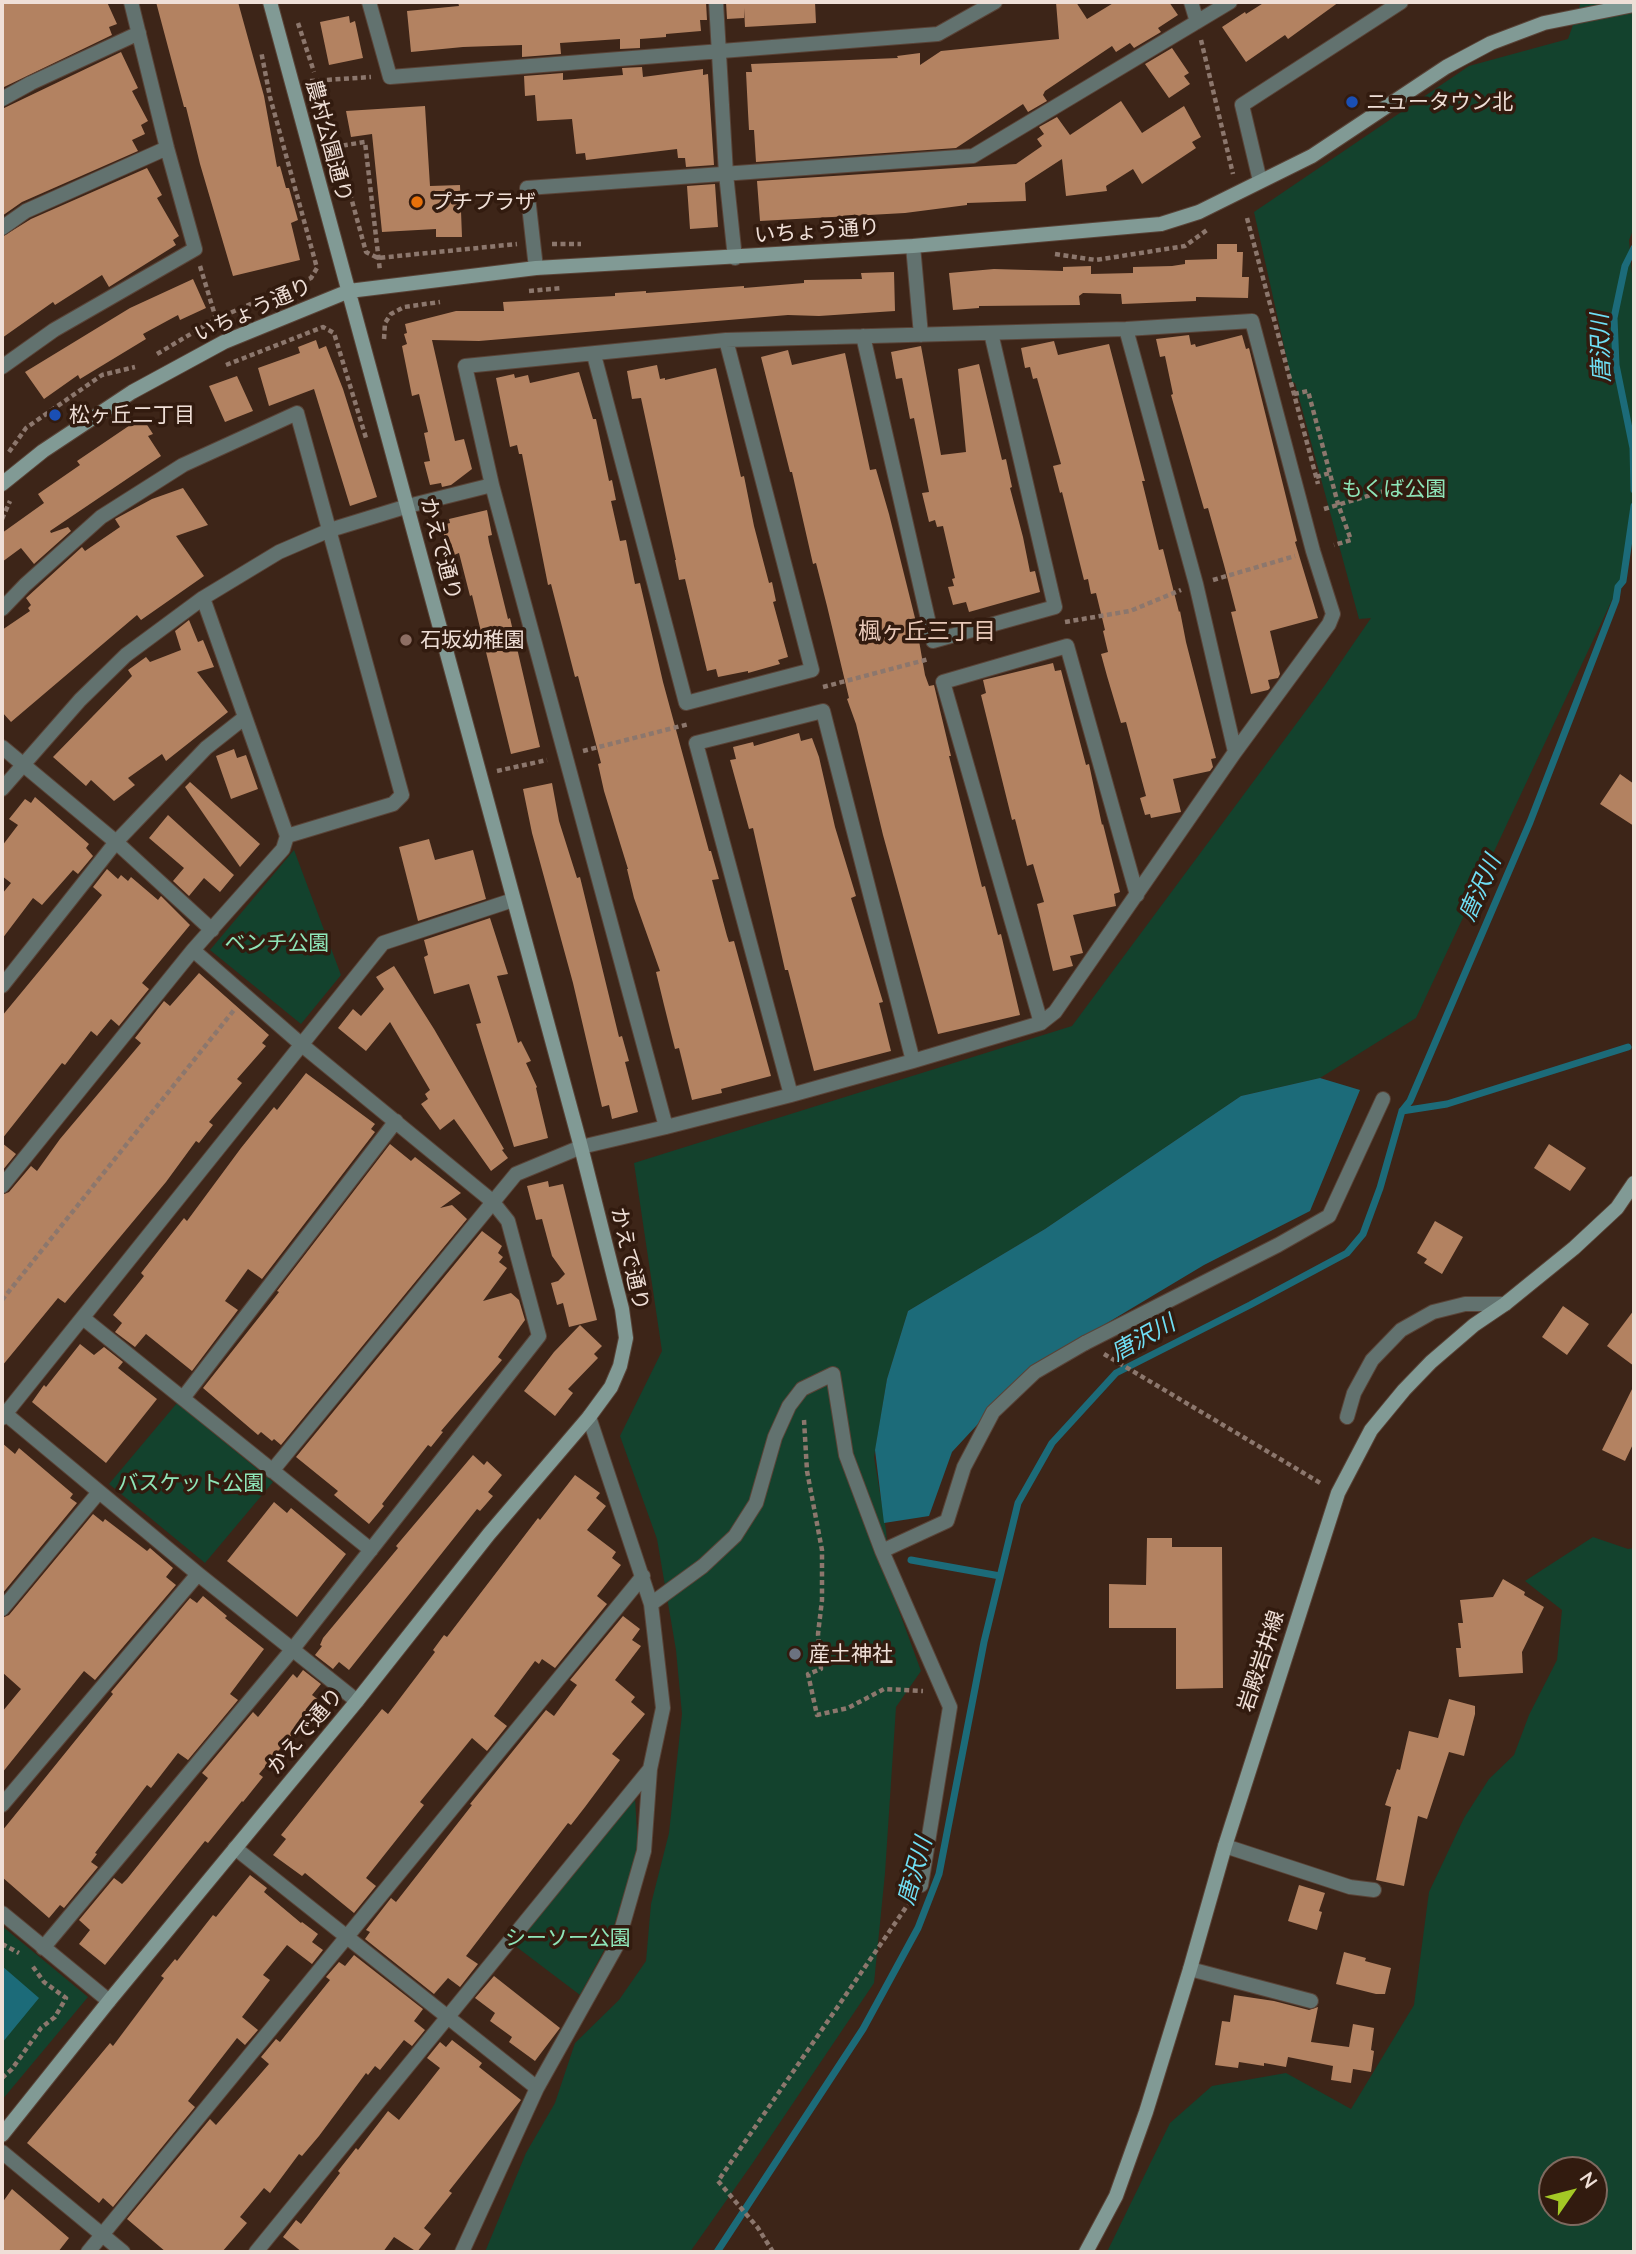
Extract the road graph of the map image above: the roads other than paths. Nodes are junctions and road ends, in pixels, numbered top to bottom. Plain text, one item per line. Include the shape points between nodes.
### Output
1 (131, 2) edge
2 (270, 2) edge
3 (369, 2) edge
4 (716, 2) edge
5 (995, 2) edge
6 (1191, 2) edge
7 (1230, 2) edge
8 (1401, 2) edge
9 (1634, 5) edge
10 (1197, 22) junction
11 (139, 33) junction
12 (719, 51) junction
13 (2, 99) edge
14 (166, 148) junction
15 (726, 174) junction
16 (1259, 181) junction
17 (2, 228) edge
18 (913, 246) junction
19 (735, 258) junction
20 (536, 268) junction
21 (349, 290) junction
22 (1126, 329) junction
23 (991, 333) junction
24 (921, 335) junction
25 (863, 336) junction
26 (726, 340) junction
27 (594, 355) junction
28 (2, 367) edge
29 (492, 485) junction
30 (8, 488) edge
31 (408, 506) junction
32 (330, 530) junction
33 (203, 598) junction
34 (2, 609) edge
35 (244, 718) junction
36 (2, 747) edge
37 (1235, 752) junction
38 (23, 764) junction
39 (2, 789) edge
40 (287, 836) junction
41 (116, 842) junction
42 (1137, 895) junction
43 (513, 900) junction
44 (212, 930) junction
45 (193, 950) junction
46 (2, 986) edge
47 (1041, 1023) junction
48 (302, 1045) junction
49 (913, 1061) junction
50 (791, 1095) junction
51 (1382, 1099) dead end
52 (396, 1121) junction
53 (666, 1127) junction
54 (581, 1147) junction
55 (1634, 1183) edge
56 (2, 1186) edge
57 (492, 1201) junction
58 (1505, 1304) junction
59 (83, 1318) junction
60 (183, 1398) junction
61 (3, 1415) edge
62 (1347, 1417) dead end
63 (589, 1418) junction
64 (272, 1471) junction
65 (99, 1492) junction
66 (371, 1550) junction
67 (882, 1551) junction
68 (198, 1574) junction
69 (643, 1576) junction
70 (652, 1604) junction
71 (2, 1609) edge
72 (292, 1650) junction
73 (357, 1702) junction
74 (650, 1769) junction
75 (2, 1805) edge
76 (1225, 1846) junction
77 (235, 1848) junction
78 (921, 1885) road end
79 (1374, 1890) dead end
80 (2, 1913) edge
81 (346, 1937) junction
82 (43, 1948) junction
83 (1191, 1969) junction
84 (109, 2000) junction
85 (1311, 2001) dead end
86 (448, 2017) junction
87 (537, 2088) junction
88 (2, 2135) edge
89 (2, 2152) edge
90 (102, 2235) junction
91 (88, 2252) edge
92 (123, 2252) edge
93 (256, 2252) edge
94 (461, 2252) edge
95 (1086, 2252) edge

1 - 11 street
2 - 21 street, 農村公園通り
3 - 12 street via 390,77
4 - 12 street
5 - 12 street via 939,34
6 - 10 street
7 - 10 street
8 - 16 street via 1242,106
9 - 16 street, いちょう通り via 1544,23 1491,43 1446,66 1312,156
10 - 15 street via 973,156
11 - 13 street
11 - 14 street
12 - 15 street
14 - 17 street via 26,211
14 - 28 street via 195,249 54,331
15 - 19 street
15 - 20 street via 527,188
16 - 18 street, いちょう通り via 1199,212 1161,224
18 - 19 street, いちょう通り
18 - 24 street
19 - 20 street, いちょう通り
20 - 21 street, いちょう通り
21 - 30 street, いちょう通り via 224,342 132,392 43,451
21 - 31 street, かえで通り
22 - 23 street
22 - 37 street via 1196,584
22 - 37 street via 1252,321 1333,614
23 - 24 street
23 - 25 street via 1055,607 933,641
24 - 25 street
25 - 26 street
26 - 27 street
26 - 27 street via 812,670 686,703
27 - 29 street via 465,366
29 - 31 street
29 - 53 street
31 - 32 street
31 - 43 street, かえで通り
32 - 33 street via 279,552
32 - 34 street via 298,413 183,465 101,517
32 - 40 street via 402,795 393,804
33 - 35 street
33 - 38 street via 126,655
35 - 40 street
35 - 41 street via 206,748
36 - 38 street
37 - 42 street
38 - 39 street
38 - 41 street
40 - 44 street via 282,849
41 - 44 street
41 - 46 street
42 - 47 street via 1055,1012
42 - 47 street via 1067,646 943,682
43 - 48 street via 383,943
43 - 54 street, かえで通り
44 - 45 street
45 - 48 street
45 - 56 street
47 - 49 street
48 - 52 street
48 - 59 street
49 - 50 street
49 - 50 street via 823,712 696,743
50 - 53 street
51 - 67 street via 1329,1216 1035,1372 993,1412 964,1467 947,1521
52 - 57 street
52 - 60 street
53 - 54 street
54 - 57 street via 516,1174
54 - 63 street, かえで通り via 626,1338 611,1387
55 - 58 street, 岩殿岩井線 via 1618,1208
57 - 64 street
57 - 66 street via 508,1221 539,1336
58 - 62 street via 1465,1304 1433,1312 1401,1330 1372,1360
58 - 76 street, 岩殿岩井線 via 1474,1325 1404,1390 1371,1430 1338,1493
59 - 60 street
59 - 61 street
60 - 64 street
61 - 65 street
63 - 69 street
63 - 73 street, かえで通り via 489,1534
64 - 66 street
65 - 68 street
65 - 71 street
66 - 72 street
67 - 70 street via 846,1455 833,1374 802,1389 789,1406 756,1503 735,1536
67 - 78 street via 950,1707
68 - 72 street
68 - 75 street
69 - 70 street
69 - 81 street
70 - 74 street via 663,1708
72 - 73 street
72 - 82 street
73 - 77 street, かえで通り
74 - 86 street
74 - 87 street via 644,1851 617,1945
76 - 79 street via 1350,1888
76 - 83 street, 岩殿岩井線
77 - 81 street
77 - 84 street, かえで通り
80 - 82 street
81 - 86 street
81 - 90 street
82 - 84 street
83 - 85 street
83 - 95 street, 岩殿岩井線 via 1116,2196
84 - 88 street, かえで通り
86 - 87 street
86 - 93 street
87 - 94 street
89 - 90 street
90 - 91 street
90 - 92 street

